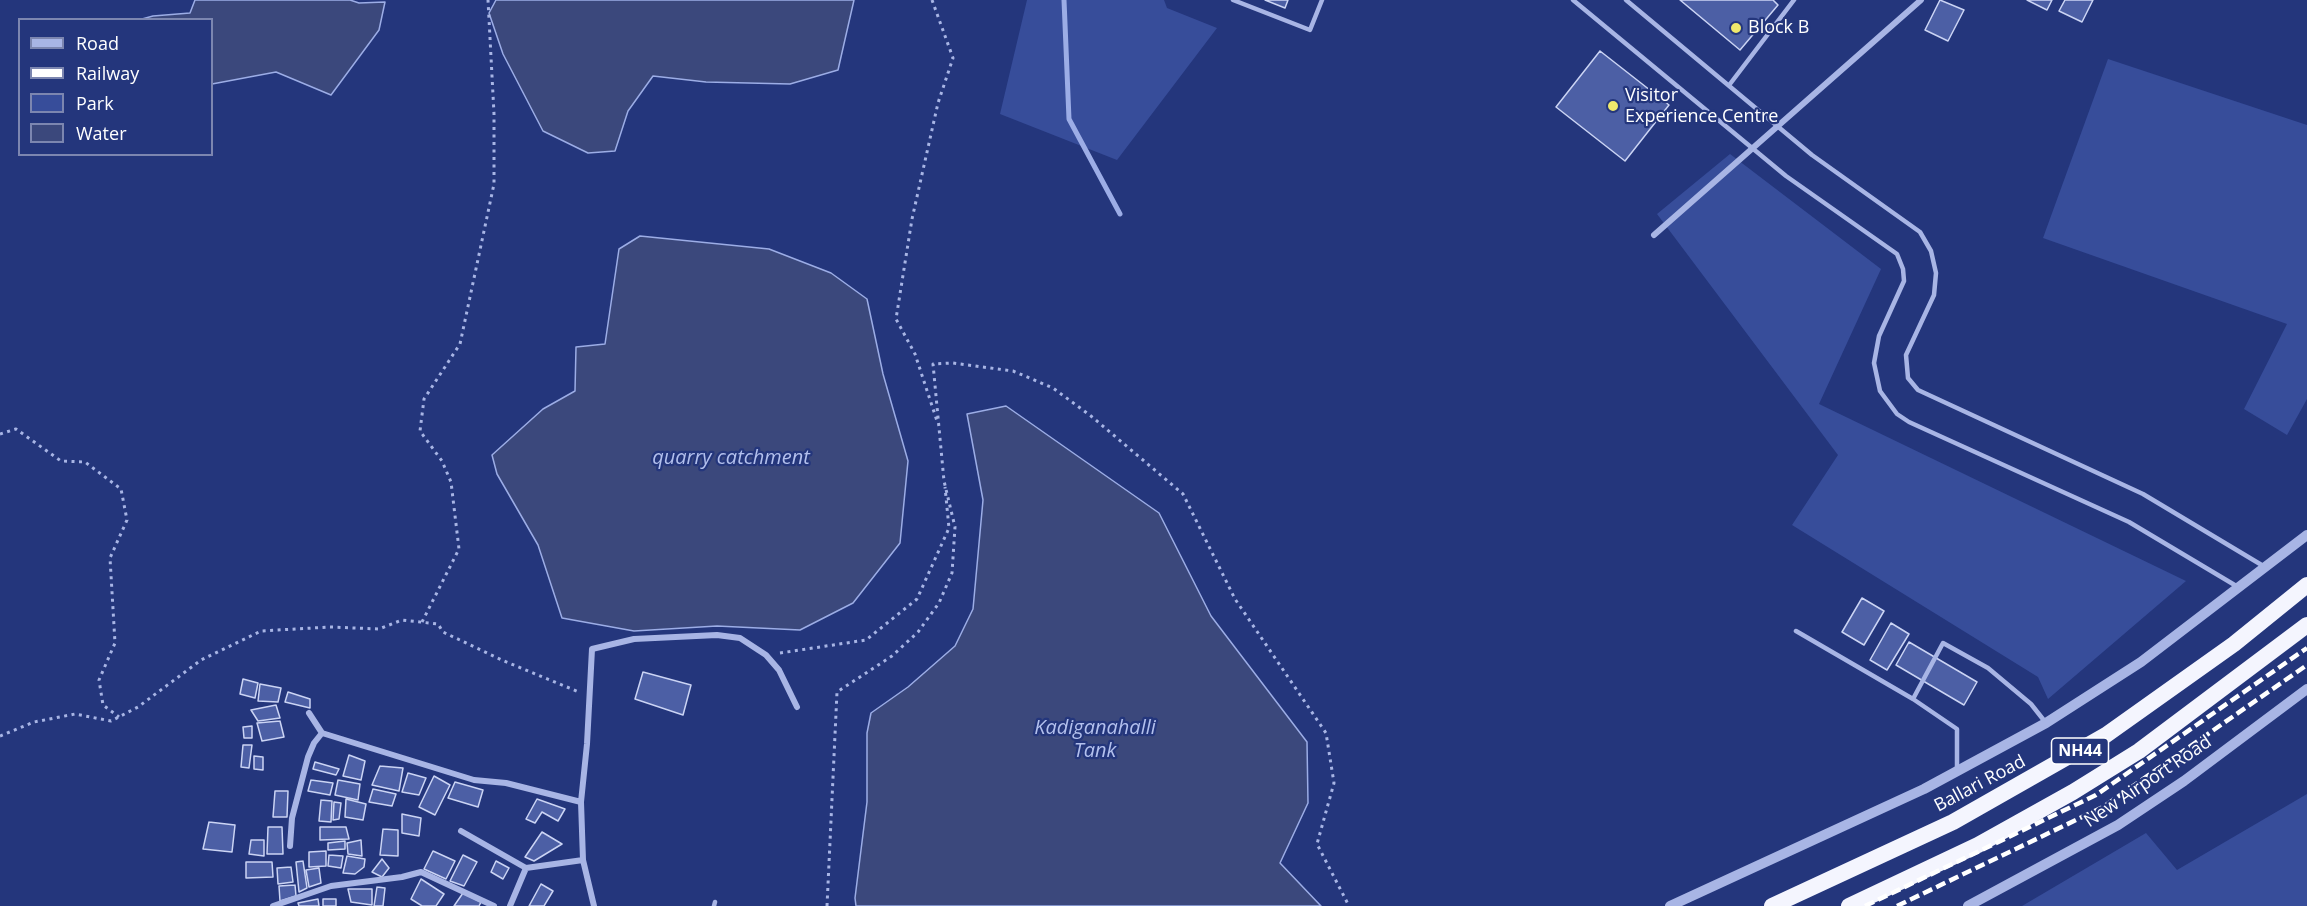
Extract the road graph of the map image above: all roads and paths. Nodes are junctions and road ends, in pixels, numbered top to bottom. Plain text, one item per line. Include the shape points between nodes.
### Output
1 (488, 0) edge
2 (932, 0) edge
3 (1233, 0) edge
4 (1322, 0) edge
5 (1573, 0) edge
6 (1626, 0) edge
7 (1794, 0) edge
8 (1921, 0) edge
9 (1730, 84) junction
10 (1654, 235) dead end
11 (0, 434) edge
12 (945, 481) junction
13 (2307, 536) edge
14 (2266, 567) junction
15 (2307, 585) edge
16 (2239, 587) junction
17 (423, 621) junction
18 (2307, 626) edge
19 (1796, 631) dead end
20 (766, 655) junction
21 (2307, 689) edge
22 (590, 696) junction
23 (1913, 699) junction
24 (797, 707) dead end
25 (309, 713) dead end
26 (119, 717) junction
27 (2046, 723) junction
28 (322, 733) junction
29 (0, 736) edge
30 (1957, 771) junction
31 (581, 802) junction
32 (461, 831) dead end
33 (290, 846) dead end
34 (583, 860) junction
35 (526, 868) junction
36 (273, 906) edge
37 (495, 906) edge
38 (510, 906) edge
39 (594, 906) edge
40 (827, 906) edge
41 (1349, 906) edge
42 (1670, 906) edge
43 (1772, 906) edge
44 (1849, 906) edge
45 (1968, 906) edge

1 - 17 path via 494,184 460,344 424,399 420,431 442,460 451,482 459,549
2 - 12 path via 953,58 938,102 912,219 896,319 915,354 939,427
3 - 4 lane via 1310,30
5 - 16 lane via 1786,176 1897,254 1902,263 1903,285 1879,336 1874,363 1880,391 1897,414 2129,522
6 - 9 lane
7 - 9 lane
8 - 10 street
9 - 14 lane via 1812,155 1920,232 1931,251 1936,273 1934,295 1908,348 1905,363 1908,378 1918,390 2143,494
11 - 26 path via 16,429 61,461 85,462 121,489 127,520 111,558 115,643 99,680 103,705
12 - 20 path via 949,528 917,599 866,640
12 - 40 path via 956,543 952,573 939,603 906,645 837,692
12 - 41 path via 933,364 973,364 1013,371 1053,388 1183,494 1235,599 1326,733 1334,783 1317,844
13 - 14 street
14 - 16 street
15 - 43 highway, Ballari Road / NH44 via 2234,644 2106,735 1953,822
16 - 27 street via 2141,662
17 - 22 path via 438,624 443,632 504,661
17 - 26 path via 402,620 379,630 330,627 261,631 201,660
18 - 44 highway, NH44 via 2139,751 2073,792 1978,845
19 - 23 lane
20 - 22 street via 740,638 717,635 634,639 592,649
20 - 24 street via 779,670
21 - 45 street, New Airport Road via 2118,825
22 - 31 street
23 - 27 lane via 1943,643 1988,668 2031,704
23 - 30 lane via 1957,729
25 - 28 street
26 - 29 path via 111,721 75,714 34,722
27 - 30 street
28 - 31 street via 474,780 506,783
28 - 33 street via 308,757 292,818
30 - 42 street
31 - 34 street
32 - 35 street
34 - 35 street
34 - 39 street
35 - 38 street
36 - 37 street via 331,886 421,872

